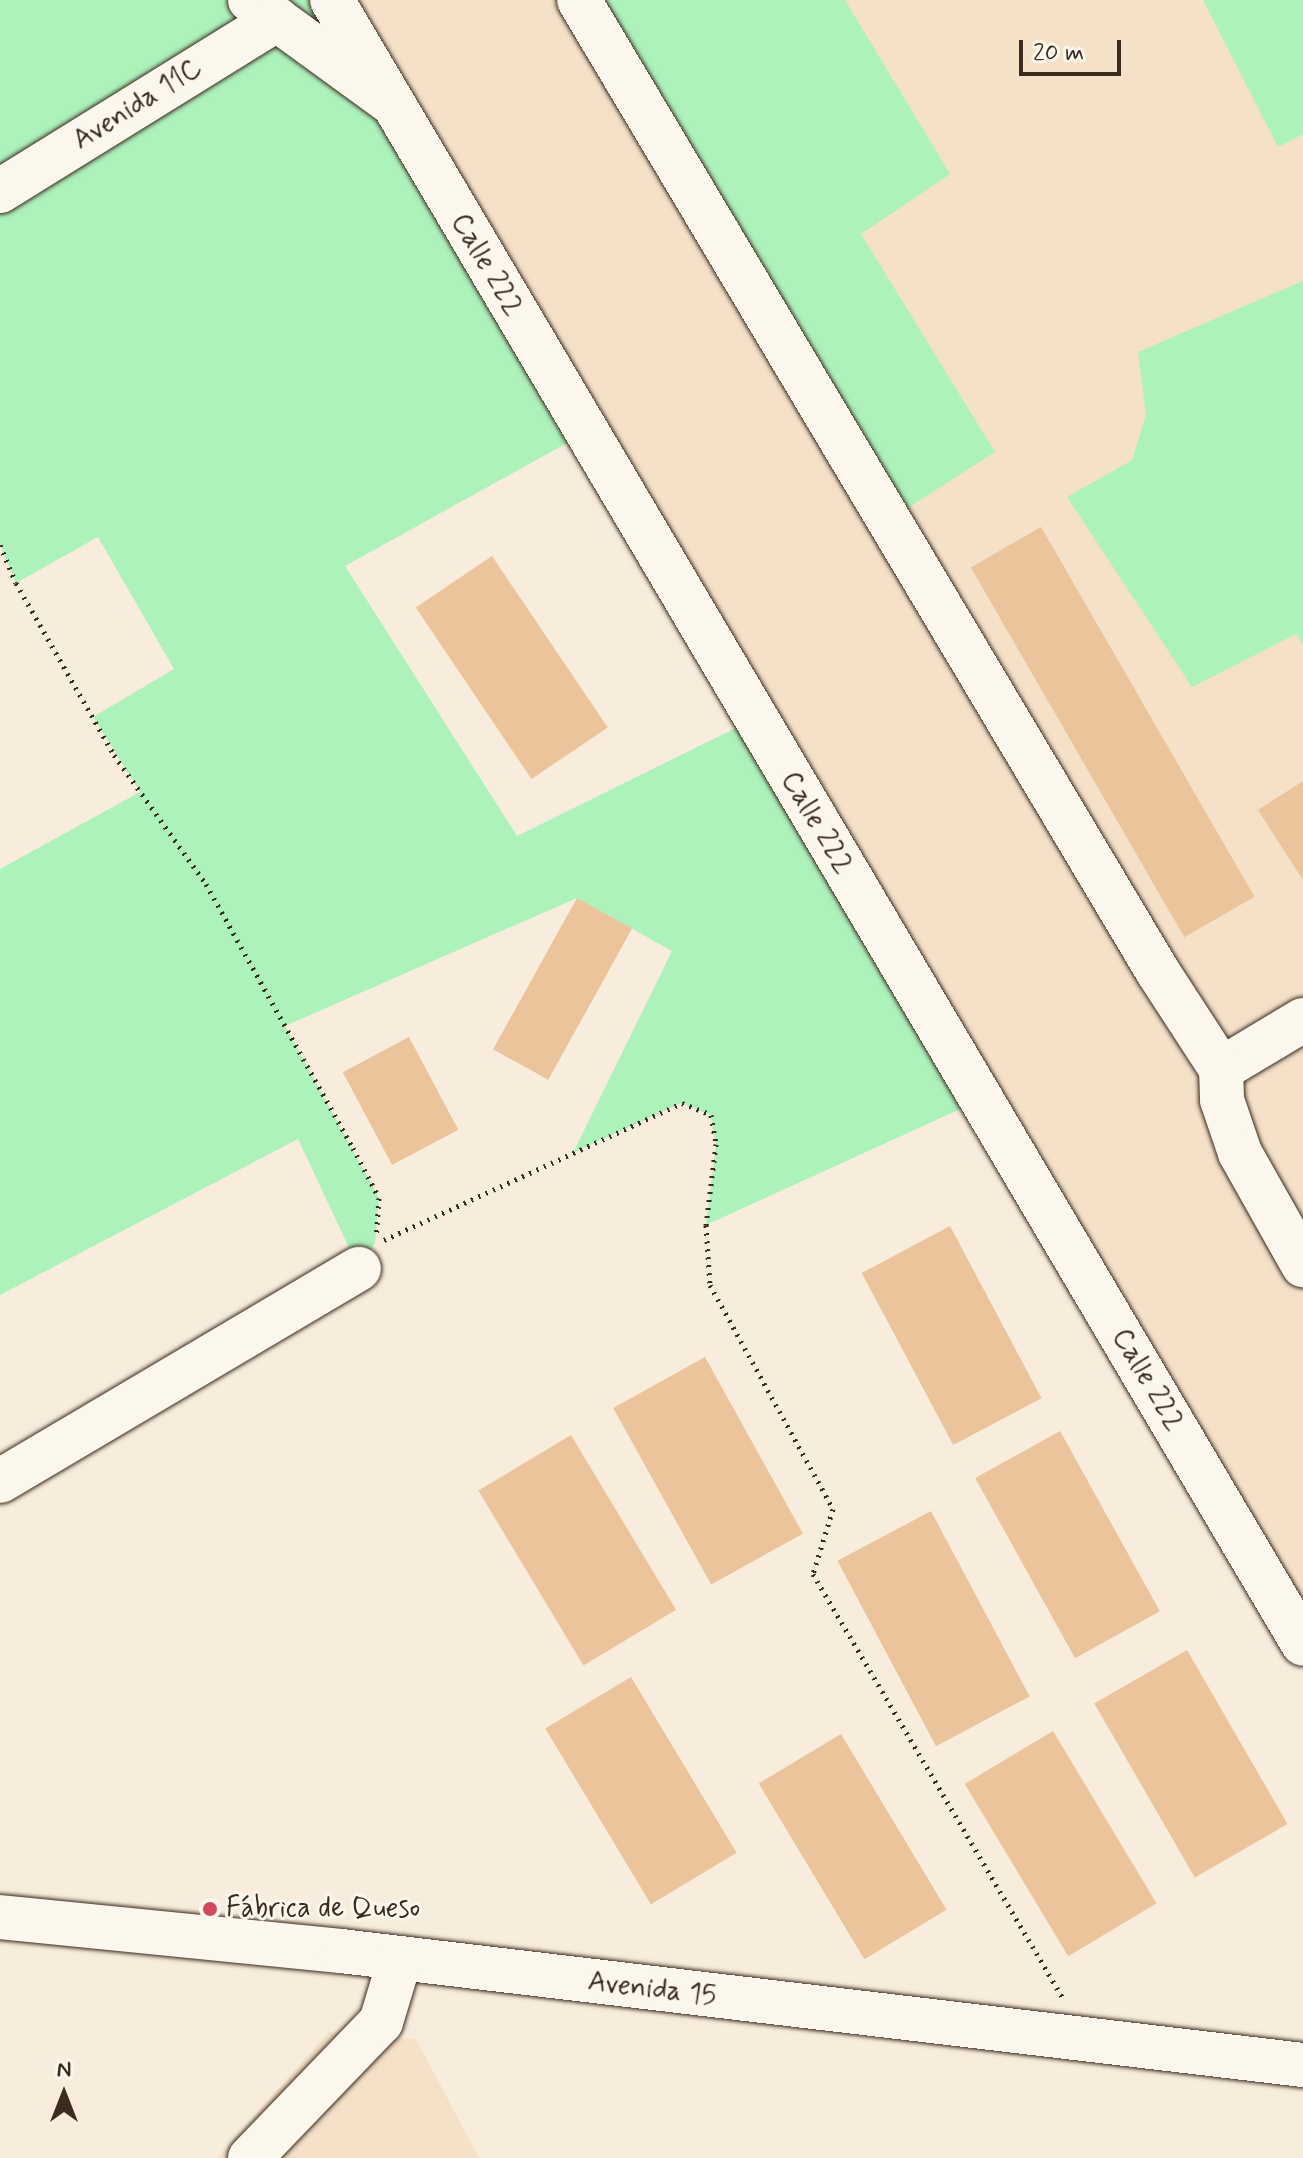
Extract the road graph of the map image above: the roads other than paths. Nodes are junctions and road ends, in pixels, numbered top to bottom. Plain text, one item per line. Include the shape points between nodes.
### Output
1 (332, 0) edge
2 (579, 0) edge
3 (263, 10) edge
4 (389, 101) junction
5 (0, 191) edge
6 (1303, 1020) edge
7 (1221, 1069) junction
8 (1303, 1265) edge
9 (359, 1269) dead end
10 (0, 1481) edge
11 (1303, 1644) edge
12 (0, 1917) edge
13 (400, 1959) junction
14 (1303, 2065) edge
15 (250, 2158) edge

1 - 4 main road, Calle 222
2 - 7 main road via 1150,959
3 - 4 main road
3 - 5 main road, Avenida 11C
4 - 11 main road, Calle 222
6 - 7 main road
7 - 8 main road via 1222,1100 1240,1153
9 - 10 main road
12 - 13 main road, Avenida 15
13 - 14 main road, Avenida 15
13 - 15 main road via 381,2022

